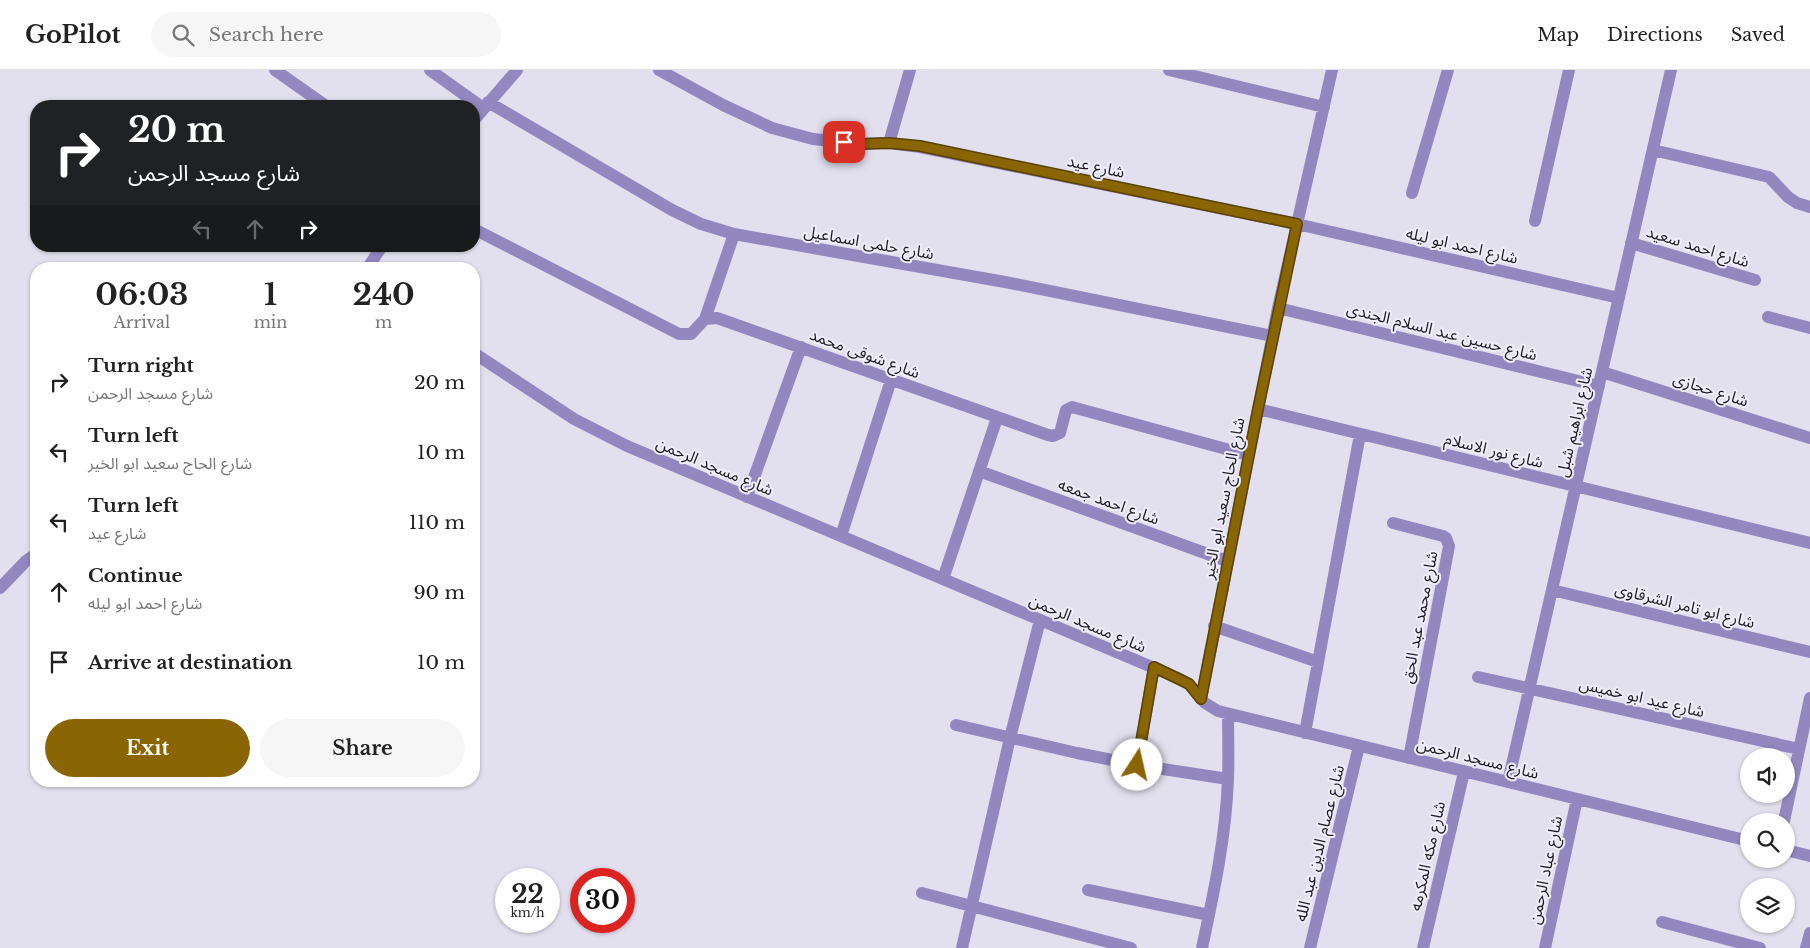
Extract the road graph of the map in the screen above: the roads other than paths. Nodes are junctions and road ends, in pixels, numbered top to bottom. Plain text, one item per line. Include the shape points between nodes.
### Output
1 (275, 70) edge
2 (430, 70) edge
3 (516, 70) edge
4 (659, 70) edge
5 (910, 70) edge
6 (1169, 70) edge
7 (1332, 70) edge
8 (1448, 70) edge
9 (1569, 70) edge
10 (1671, 70) edge
11 (318, 100) edge
12 (478, 100) edge
13 (480, 101) edge
14 (486, 105) junction
15 (1324, 107) junction
16 (480, 112) edge
17 (889, 143) junction
18 (1653, 150) junction
19 (1412, 193) dead end
20 (1810, 207) edge
21 (1535, 221) dead end
22 (1297, 224) junction
23 (480, 232) edge
24 (734, 234) junction
25 (1631, 243) junction
26 (1755, 280) dead end
27 (1619, 298) junction
28 (1278, 308) junction
29 (1768, 317) dead end
30 (704, 318) junction
31 (1810, 328) edge
32 (1273, 336) junction
33 (801, 347) junction
34 (480, 358) edge
35 (1602, 372) junction
36 (891, 380) junction
37 (1599, 386) junction
38 (1258, 409) junction
39 (997, 418) junction
40 (1360, 434) junction
41 (1810, 438) edge
42 (1248, 455) junction
43 (979, 471) junction
44 (1576, 486) junction
45 (748, 497) junction
46 (1393, 523) dead end
47 (841, 536) junction
48 (1810, 542) edge
49 (30, 558) edge
50 (1227, 561) junction
51 (942, 579) junction
52 (0, 588) edge
53 (1552, 590) junction
54 (1040, 620) junction
55 (1214, 626) junction
56 (1810, 652) edge
57 (1318, 662) junction
58 (1154, 667) junction
59 (1478, 677) dead end
60 (1530, 688) junction
61 (1201, 699) junction
62 (1810, 699) edge
63 (1228, 714) junction
64 (956, 725) dead end
65 (1305, 733) junction
66 (1010, 738) junction
67 (1359, 746) junction
68 (1799, 749) junction
69 (1409, 758) junction
70 (1137, 765) junction
71 (1464, 772) junction
72 (1228, 779) junction
73 (1508, 782) junction
74 (1577, 799) junction
75 (1786, 813) edge
76 (1740, 839) edge
77 (1795, 852) edge
78 (1810, 856) edge
79 (1088, 890) dead end
80 (922, 893) dead end
81 (972, 906) junction
82 (1209, 915) junction
83 (1662, 922) dead end
84 (1810, 933) edge
85 (962, 948) edge
86 (1131, 948) edge
87 (1202, 948) edge
88 (1310, 948) edge
89 (1423, 948) edge
90 (1545, 948) edge
91 (1760, 948) edge
92 (1806, 948) edge

1 - 11 street
2 - 12 street, شارع حلمى اسماعيل
3 - 14 street
4 - 17 street via 772,128 813,139 860,144
5 - 17 street
6 - 15 street
7 - 15 street, شارع الحاج سعيد ابو الخير
8 - 19 street
9 - 21 street
10 - 18 street, شارع ابراهيم شبل
13 - 14 street, شارع حلمى اسماعيل
14 - 16 street
14 - 24 street, شارع حلمى اسماعيل via 672,210 701,224
15 - 22 street, شارع الحاج سعيد ابو الخير
17 - 22 street, شارع عيد via 920,146
18 - 20 street via 1769,177 1788,197
18 - 25 street, شارع ابراهيم شبل
22 - 27 street, شارع احمد ابو ليله
22 - 28 street, شارع الحاج سعيد ابو الخير
23 - 30 street via 679,334 691,334
24 - 30 street
24 - 32 street, شارع حلمى اسماعيل via 1005,282
25 - 26 street, شارع احمد سعيد
25 - 27 street, شارع ابراهيم شبل
27 - 35 street, شارع ابراهيم شبل
28 - 32 street, شارع الحاج سعيد ابو الخير
28 - 37 street, شارع حسين عبد السلام الجندى
29 - 31 street
30 - 33 street, شارع شوقى محمد via 717,318
32 - 38 street, شارع الحاج سعيد ابو الخير
33 - 36 street, شارع شوقى محمد
33 - 45 street
34 - 45 street, شارع مسجد الرحمن via 597,432
35 - 37 street, شارع ابراهيم شبل
35 - 41 street, شارع حجازى
36 - 39 street, شارع شوقى محمد
36 - 47 street
37 - 44 street, شارع ابراهيم شبل
38 - 40 street, شارع نور الاسلام
38 - 42 street, شارع الحاج سعيد ابو الخير
39 - 42 street, شارع شوقى محمد via 1053,436 1060,433 1066,410 1072,407
39 - 43 street
40 - 44 street, شارع نور الاسلام
40 - 57 street
42 - 50 street, شارع الحاج سعيد ابو الخير
43 - 50 street, شارع احمد جمعه
43 - 51 street
44 - 48 street, شارع نور الاسلام
44 - 53 street, شارع ابراهيم شبل
45 - 47 street, شارع مسجد الرحمن
46 - 69 street, شارع محمد عبد الحق via 1443,536 1449,546
47 - 51 street, شارع مسجد الرحمن
49 - 52 street
50 - 55 street, شارع الحاج سعيد ابو الخير
51 - 54 street, شارع مسجد الرحمن
53 - 56 street, شارع ابو تامر الشرقاوى
53 - 60 street, شارع ابراهيم شبل
54 - 58 street, شارع مسجد الرحمن
54 - 66 street
55 - 57 street
55 - 61 street, شارع الحاج سعيد ابو الخير
57 - 65 street
58 - 61 street, شارع مسجد الرحمن via 1189,684
58 - 70 street
59 - 60 street, شارع عيد ابو خميس
60 - 68 street, شارع عيد ابو خميس
60 - 73 street, شارع ابراهيم شبل
61 - 63 street, شارع مسجد الرحمن
62 - 68 street
63 - 65 street, شارع مسجد الرحمن
63 - 72 street
64 - 66 street
65 - 67 street, شارع مسجد الرحمن
66 - 70 street
66 - 81 street
67 - 69 street, شارع مسجد الرحمن
67 - 88 street, شارع عصام الدين عبد الله
68 - 75 street
69 - 71 street, شارع مسجد الرحمن
70 - 72 street
71 - 73 street, شارع مسجد الرحمن
71 - 89 street, شارع مكه المكرمه
72 - 82 street
73 - 74 street, شارع مسجد الرحمن
74 - 76 street, شارع مسجد الرحمن
74 - 90 street, شارع عباد الرحمن
77 - 78 street
79 - 82 street
80 - 81 street
81 - 85 street
81 - 86 street
82 - 87 street
83 - 91 street
84 - 92 street

